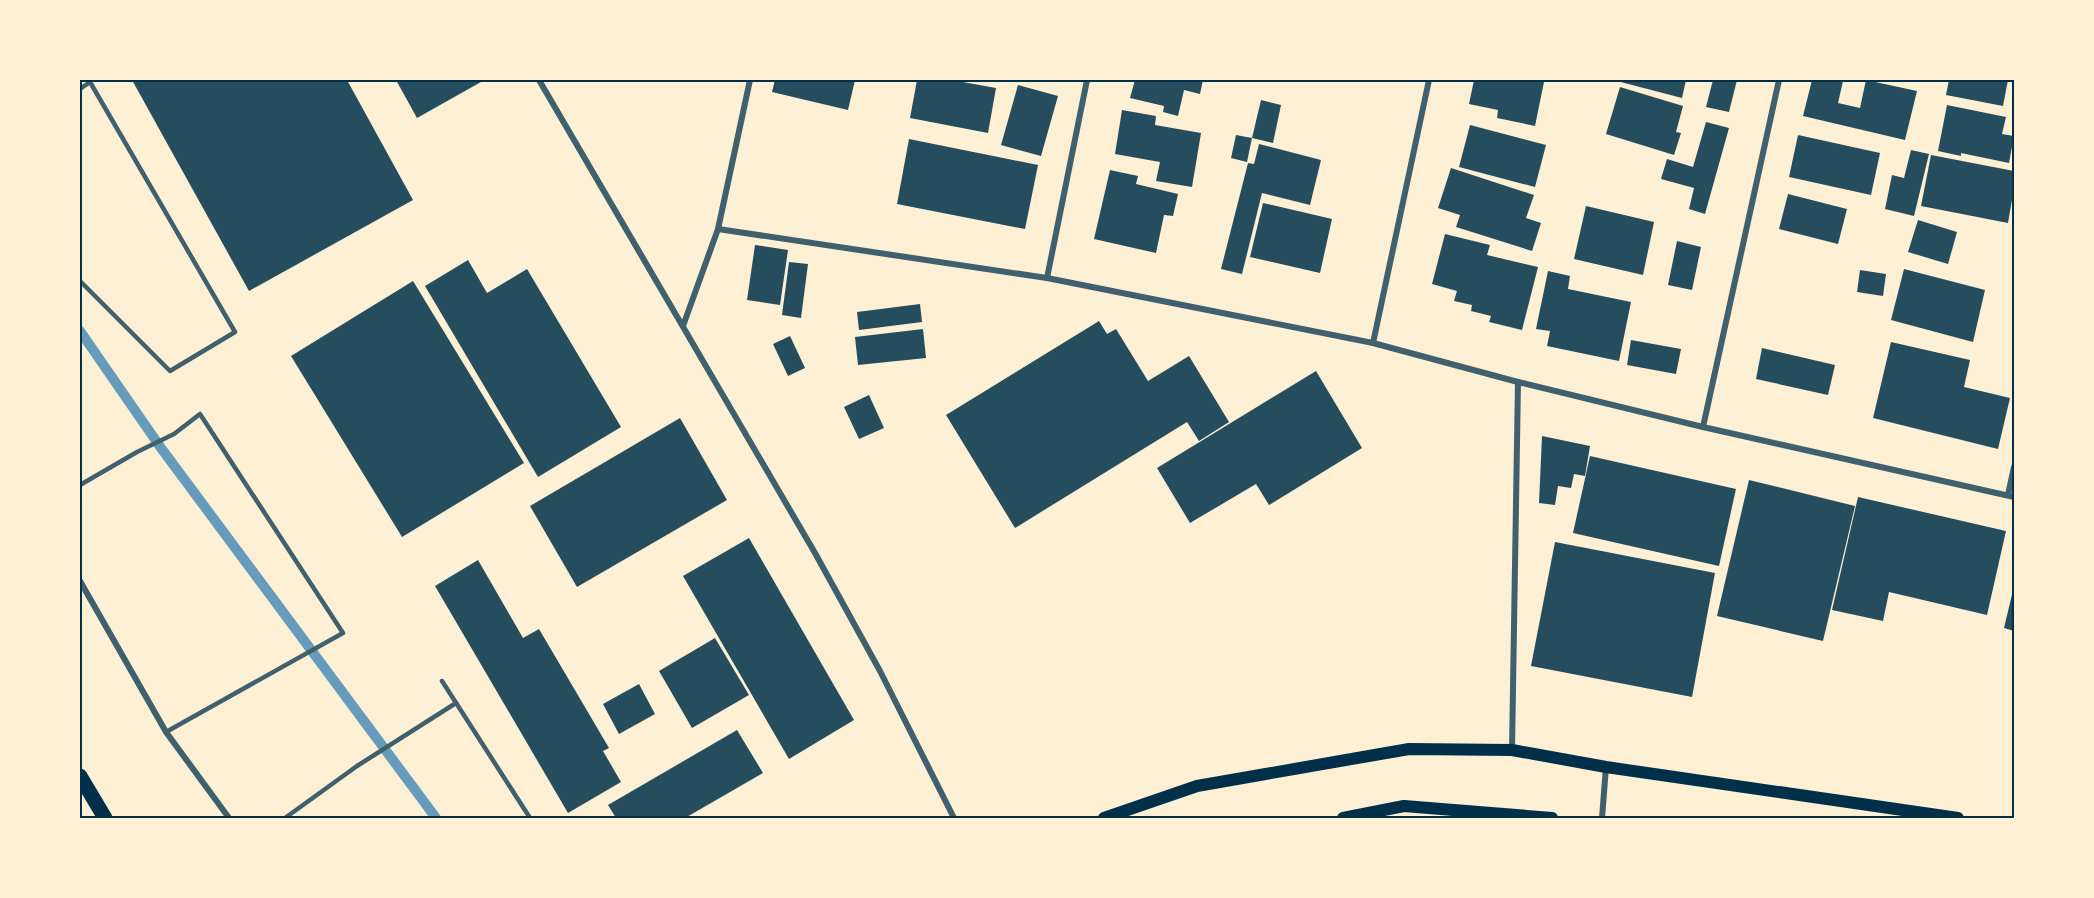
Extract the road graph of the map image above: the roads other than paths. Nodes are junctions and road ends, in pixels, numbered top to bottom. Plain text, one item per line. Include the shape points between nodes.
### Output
1 (90, 80) edge
2 (539, 80) edge
3 (750, 80) edge
4 (1088, 80) edge
5 (1429, 80) edge
6 (1779, 80) edge
7 (80, 88) edge
8 (718, 229) junction
9 (1047, 278) junction
10 (80, 281) edge
11 (683, 326) junction
12 (1373, 343) junction
13 (1518, 382) junction
14 (1703, 427) junction
15 (2014, 466) edge
16 (80, 485) edge
17 (2011, 496) edge
18 (80, 581) edge
19 (442, 681) dead end
20 (456, 703) junction
21 (166, 732) junction
22 (1512, 750) junction
23 (1606, 768) junction
24 (80, 776) edge
25 (105, 819) edge
26 (229, 819) edge
27 (285, 819) edge
28 (531, 819) edge
29 (954, 819) edge
30 (1104, 819) edge
31 (1343, 819) edge
32 (1552, 819) edge
33 (1602, 819) edge
34 (1958, 819) edge

1 - 7 lane
1 - 10 lane via 235,332 170,371
2 - 11 street
3 - 8 street
4 - 9 street
5 - 12 street
6 - 14 street
8 - 9 street
8 - 11 street
9 - 12 street
11 - 29 street via 880,671
12 - 13 street
13 - 14 street
13 - 22 street
14 - 17 street
15 - 17 street
16 - 21 lane via 174,434 200,414 343,633
18 - 21 street
19 - 20 lane
20 - 27 lane via 357,766
20 - 28 lane
21 - 26 street
22 - 23 main road
22 - 30 main road via 1409,749 1197,786
23 - 33 street
23 - 34 main road
24 - 25 main road
31 - 32 main road via 1404,806

